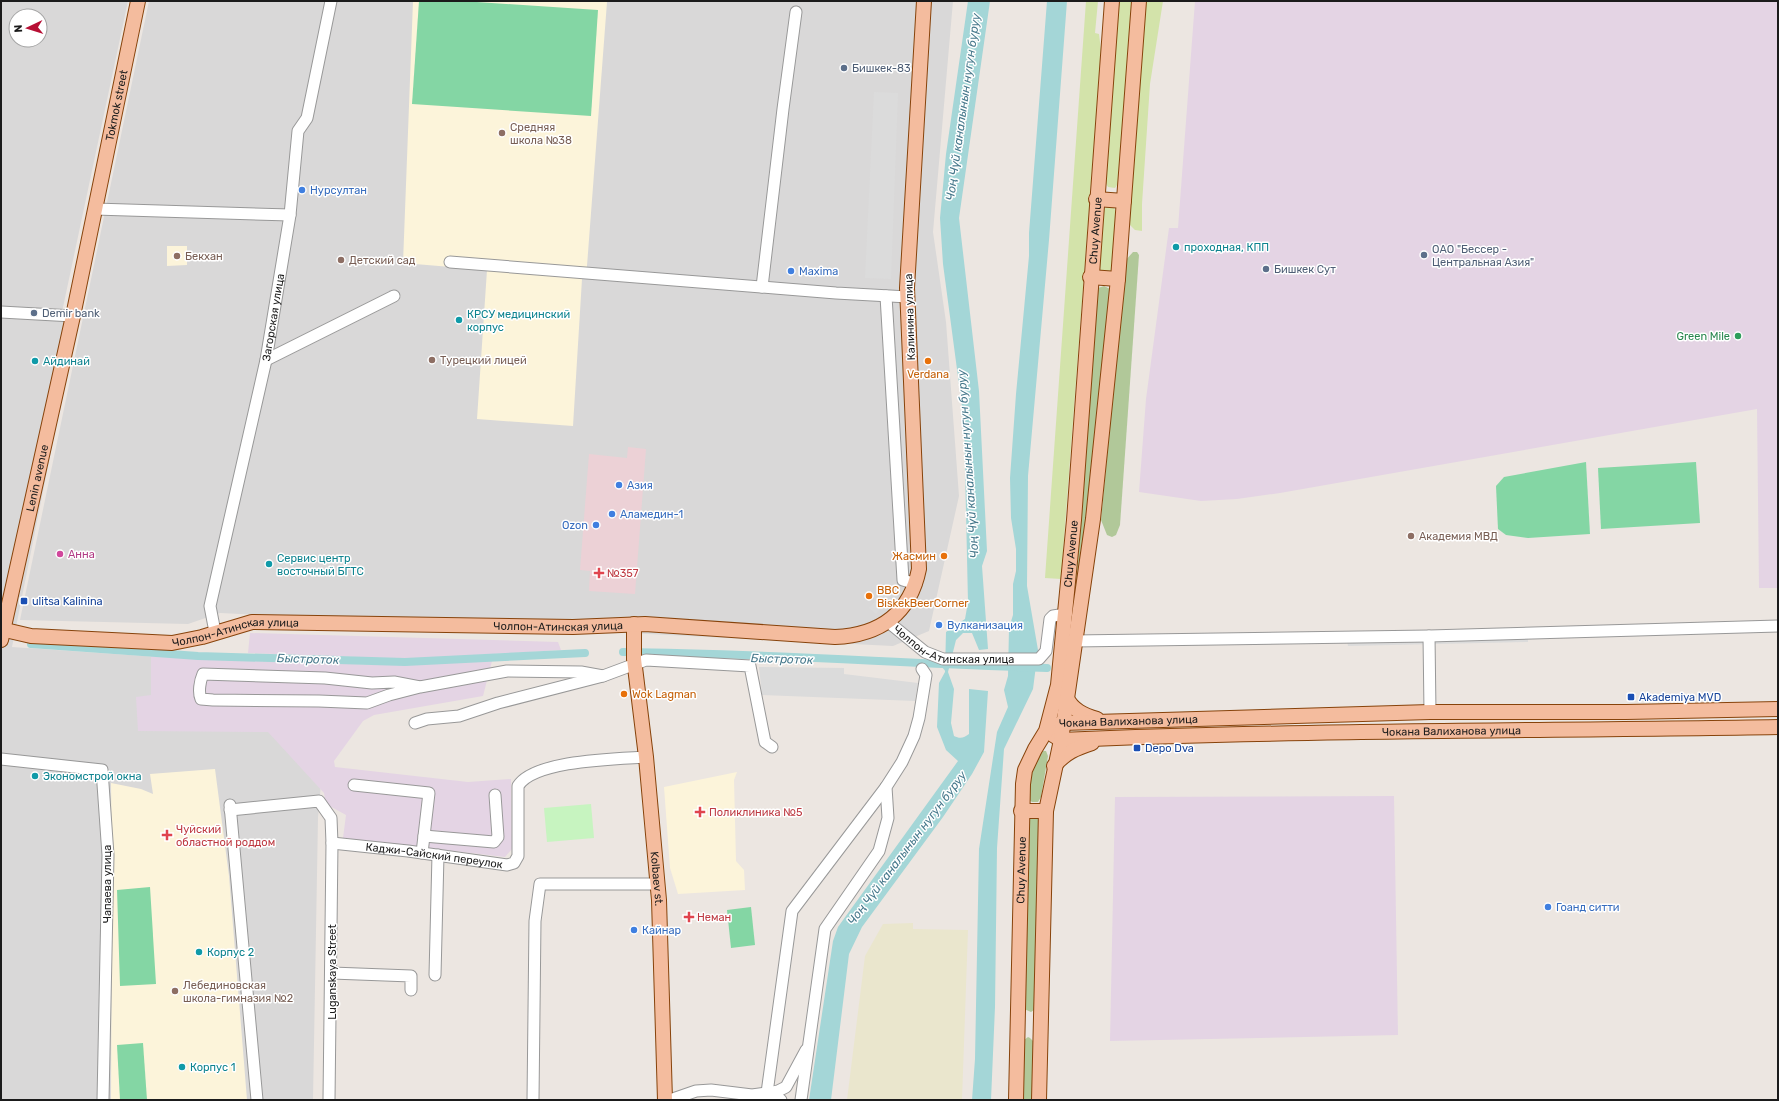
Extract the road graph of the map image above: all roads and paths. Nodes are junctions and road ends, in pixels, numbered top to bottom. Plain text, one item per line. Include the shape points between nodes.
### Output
1 (138, 1) edge
2 (331, 1) edge
3 (924, 1) edge
4 (1112, 1) edge
5 (1139, 1) edge
6 (796, 12) dead end
7 (1096, 199) junction
8 (1124, 201) junction
9 (95, 209) junction
10 (290, 215) junction
11 (450, 262) dead end
12 (1090, 277) junction
13 (1118, 279) junction
14 (762, 287) junction
15 (394, 296) dead end
16 (886, 296) junction
17 (908, 297) junction
18 (1, 312) edge
19 (66, 315) junction
20 (266, 360) junction
21 (916, 584) junction
22 (1066, 614) junction
23 (887, 621) junction
24 (634, 624) junction
25 (1778, 626) edge
26 (215, 632) junction
27 (2, 633) edge
28 (1429, 636) junction
29 (1074, 641) junction
30 (634, 662) junction
31 (922, 669) dead end
32 (603, 676) junction
33 (420, 687) junction
34 (1066, 696) junction
35 (1778, 709) edge
36 (1430, 712) junction
37 (1105, 722) junction
38 (415, 723) dead end
39 (1062, 723) junction
40 (1778, 727) edge
41 (1046, 731) junction
42 (1104, 738) junction
43 (1061, 740) junction
44 (772, 747) dead end
45 (1035, 748) junction
46 (646, 757) junction
47 (1, 759) edge
48 (1054, 766) junction
49 (354, 785) dead end
50 (886, 787) junction
51 (495, 795) dead end
52 (1021, 811) junction
53 (1046, 812) junction
54 (424, 836) junction
55 (332, 843) junction
56 (422, 853) junction
57 (438, 855) junction
58 (658, 884) junction
59 (332, 973) junction
60 (435, 975) dead end
61 (411, 990) dead end
62 (1018, 1027) junction
63 (1040, 1028) junction
64 (810, 1043) junction
65 (767, 1097) edge
66 (102, 1100) edge
67 (257, 1100) edge
68 (329, 1100) edge
69 (533, 1100) edge
70 (665, 1100) edge
71 (670, 1100) edge
72 (781, 1100) edge
73 (801, 1100) edge
74 (1016, 1100) edge
75 (1038, 1100) edge

1 - 9 main road, Tokmok street
2 - 10 street, Загорская улица via 307,118 298,131
3 - 17 main road, Калинина улица
4 - 7 main road, Chuy Avenue
5 - 8 main road, Chuy Avenue
6 - 14 street
7 - 8 main road
7 - 12 main road, Chuy Avenue
8 - 13 main road, Chuy Avenue
9 - 10 street
9 - 19 main road, Tokmok street
10 - 20 street, Загорская улица
11 - 14 street
12 - 13 main road
12 - 22 main road, Chuy Avenue
13 - 29 main road, Chuy Avenue via 1093,519
14 - 16 street
15 - 20 street
16 - 17 street
16 - 21 street via 903,580
17 - 21 main road, Калинина улица via 920,554
18 - 19 street
19 - 27 main road, Lenin avenue
20 - 26 street, Загорская улица via 210,606
21 - 23 main road, Калинина улица via 904,606
22 - 23 street, Чолпон-Атинская улица via 1050,619 1046,652 1039,658 943,659 925,652
22 - 41 main road, Chuy Avenue via 1058,685
23 - 24 main road, Чолпон-Атинская улица via 861,634 835,637
24 - 26 main road, Чолпон-Атинская улица via 573,627 252,622
24 - 30 main road, Kolbaev st.
25 - 28 street
26 - 27 main road, Чолпон-Атинская улица via 179,642
28 - 29 street
28 - 36 street
29 - 34 main road, Chuy Avenue
30 - 32 street
30 - 44 street via 646,660 750,666 765,742
30 - 46 main road, Kolbaev st.
31 - 50 street via 926,675 914,736
32 - 33 street via 581,672 507,672
32 - 38 street via 459,716
33 - 33 street via 367,703 213,700 201,699 200,696 200,680 203,674 394,682
34 - 37 main road via 1070,704 1082,714
34 - 39 main road, Chuy Avenue
35 - 36 main road, Чокана Валиханова улица
36 - 37 main road, Чокана Валиханова улица
37 - 39 main road, Чокана Валиханова улица
39 - 41 main road, Чокана Валиханова улица
39 - 43 main road, Chuy Avenue
40 - 42 main road, Чокана Валиханова улица via 1403,730
41 - 43 main road, Чокана Валиханова улица
41 - 45 main road, Chuy Avenue
42 - 43 main road, Чокана Валиханова улица
42 - 48 main road via 1071,750
43 - 48 main road, Chuy Avenue
45 - 48 main road via 1048,748
45 - 52 main road, Chuy Avenue via 1025,770
46 - 57 street, Каджи-Сайский переулок via 563,764 523,779 518,786 518,856 514,863 507,865
46 - 58 main road, Kolbaev st.
47 - 66 street, Чапаева улица via 102,770 108,855
48 - 53 main road, Chuy Avenue
49 - 54 street via 429,793
50 - 64 street via 888,818 879,851 825,929
50 - 65 street via 792,911
51 - 54 street via 498,837 494,842
52 - 53 main road
52 - 62 main road, Chuy Avenue
53 - 63 main road, Chuy Avenue
54 - 56 street
55 - 56 street, Каджи-Сайский переулок
55 - 59 street, Luganskaya Street
55 - 67 street, Luganskaya Street via 330,818 319,801 230,808
56 - 57 street, Каджи-Сайский переулок
57 - 60 street
58 - 69 street via 540,884 534,921
58 - 70 main road, Kolbaev st.
59 - 61 street via 411,976
59 - 68 street, Luganskaya Street
62 - 63 main road
62 - 74 main road, Chuy Avenue
63 - 75 main road, Chuy Avenue
64 - 65 street via 786,1087
64 - 73 street
65 - 71 street via 711,1090 696,1091
65 - 72 street via 776,1096

